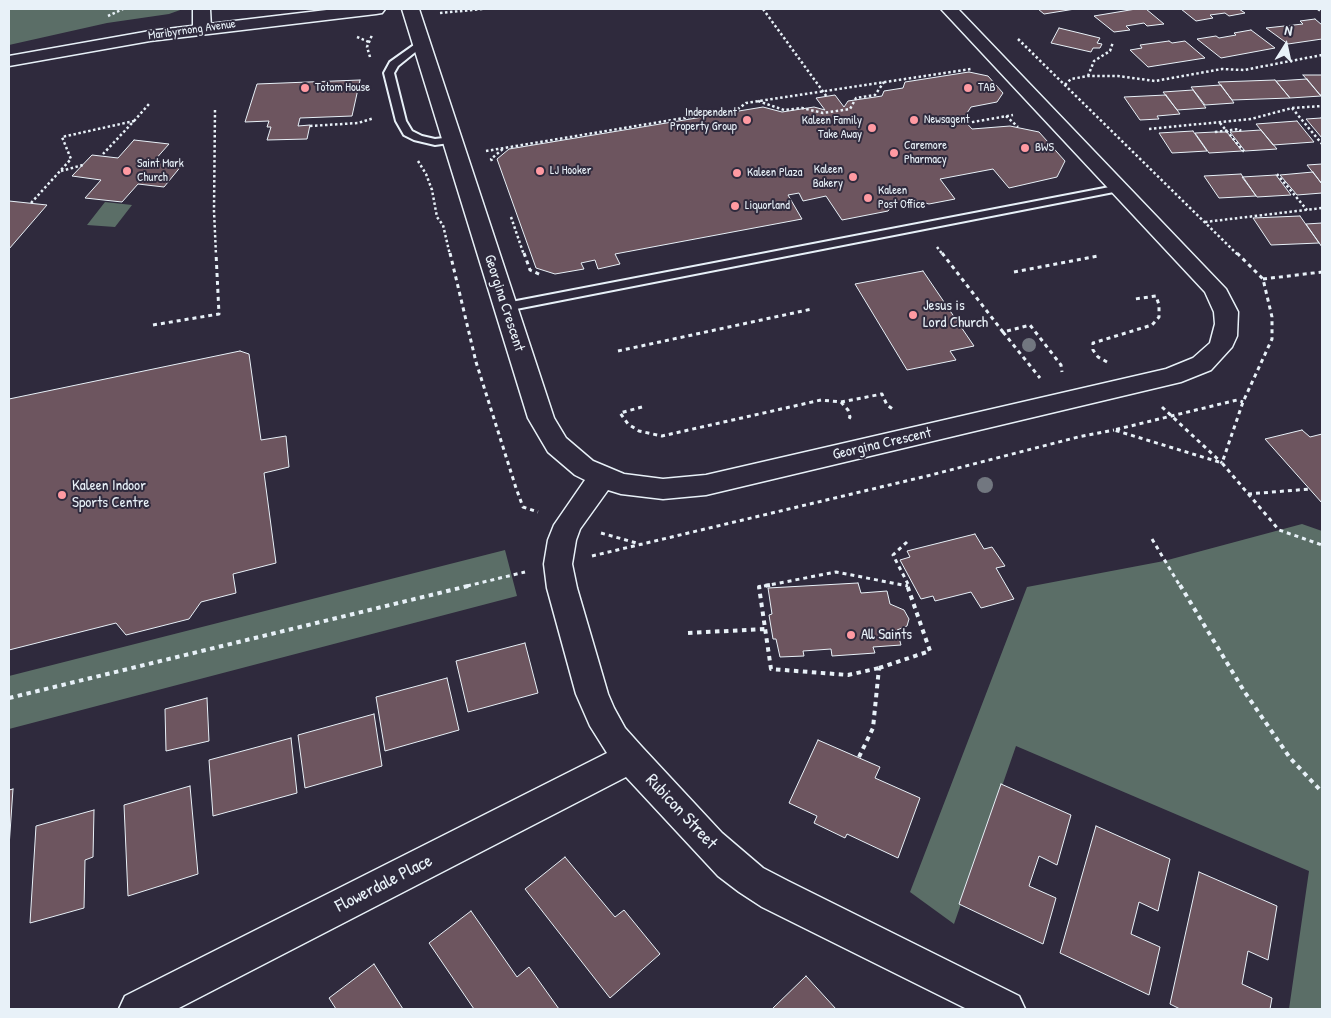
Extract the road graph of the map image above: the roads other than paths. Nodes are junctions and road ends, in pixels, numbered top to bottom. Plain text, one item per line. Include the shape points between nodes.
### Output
1 (201, 9) edge
2 (376, 9) edge
3 (410, 9) edge
4 (949, 9) edge
5 (202, 28) junction
6 (422, 44) junction
7 (9, 61) edge
8 (452, 140) junction
9 (1120, 188) junction
10 (506, 307) junction
11 (602, 477) junction
12 (630, 758) junction
13 (994, 1006) edge
14 (138, 1009) edge

1 - 5 street
2 - 5 street, Maribyrnong Avenue
3 - 6 street, Georgina Crescent
4 - 9 street, Georgina Crescent
5 - 7 street, Maribyrnong Avenue
6 - 8 street, Georgina Crescent
6 - 8 lane via 394,64 389,73 401,121 408,133 418,138 435,142
8 - 10 street, Georgina Crescent
9 - 10 lane
9 - 11 street, Georgina Crescent via 1219,295 1226,312 1225,336 1220,347 1202,364 1172,376 685,488 642,488
10 - 11 street, Georgina Crescent via 548,432 569,458
11 - 12 street, Rubicon Street via 569,523 558,564 592,694 614,738
12 - 13 street, Rubicon Street via 710,845 751,880
12 - 14 street, Flowerdale Place

